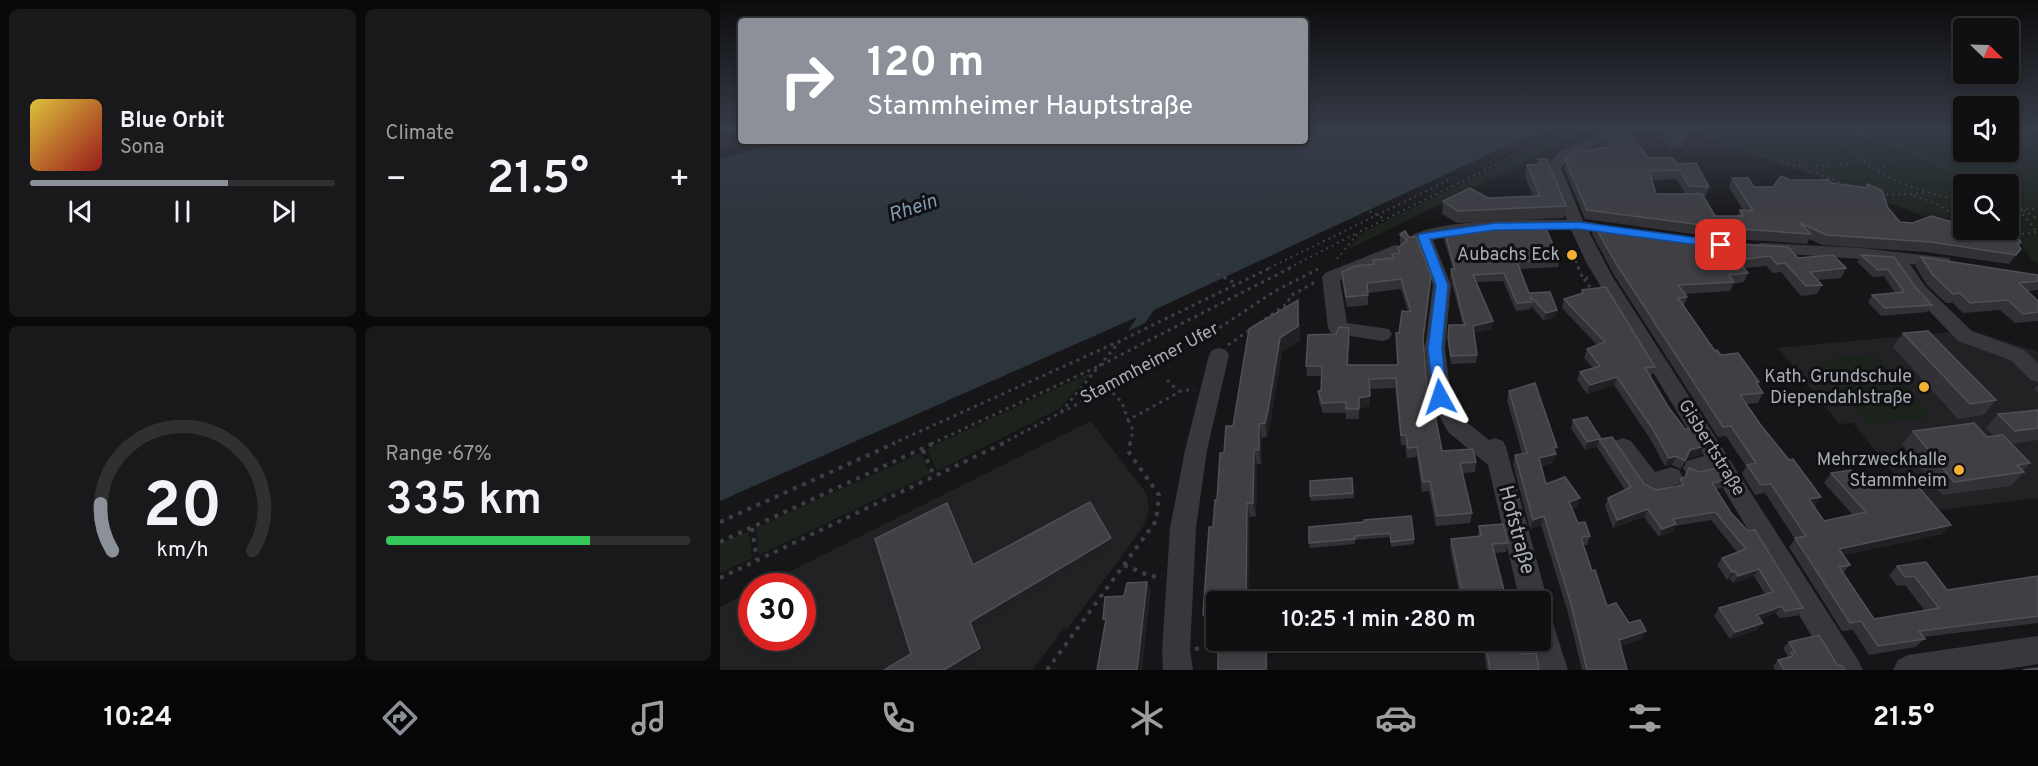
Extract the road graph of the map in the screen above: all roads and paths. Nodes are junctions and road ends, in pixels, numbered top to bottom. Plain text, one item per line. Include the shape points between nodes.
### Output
1 (1501, 162) edge
2 (1557, 162) edge
3 (1786, 162) edge
4 (1863, 162) edge
5 (1865, 162) edge
6 (1890, 162) edge
7 (1937, 162) edge
8 (1794, 165) junction
9 (1878, 171) junction
10 (1961, 174) edge
11 (1453, 178) dead end
12 (1855, 187) edge
13 (1928, 193) junction
14 (1912, 194) junction
15 (1875, 195) edge
16 (1953, 199) edge
17 (1359, 206) dead end
18 (2019, 207) edge
19 (2019, 209) edge
20 (2022, 209) junction
21 (2038, 209) edge
22 (1953, 214) edge
23 (1378, 215) junction
24 (1385, 219) junction
25 (2038, 219) edge
26 (1579, 225) junction
27 (1606, 228) edge
28 (1359, 232) junction
29 (2037, 233) edge
30 (2022, 234) dead end
31 (1742, 247) edge
32 (1395, 249) dead end
33 (1896, 256) junction
34 (1959, 264) edge
35 (1217, 274) dead end
36 (1331, 277) junction
37 (1582, 278) dead end
38 (1235, 283) junction
39 (1590, 287) edge
40 (1382, 334) dead end
41 (1122, 340) junction
42 (1219, 355) joint
43 (1101, 365) junction
44 (2038, 375) edge
45 (1167, 380) dead end
46 (1108, 387) junction
47 (1211, 390) junction
48 (1179, 392) junction
49 (1060, 413) junction
50 (1128, 420) junction
51 (1623, 447) dead end
52 (923, 450) junction
53 (1720, 462) junction
54 (1695, 468) edge
55 (934, 476) junction
56 (1671, 477) dead end
57 (720, 522) edge
58 (752, 528) junction
59 (720, 542) edge
60 (757, 560) junction
61 (1124, 565) junction
62 (720, 578) edge
63 (1180, 580) junction
64 (1531, 591) edge
65 (2038, 650) edge
66 (1220, 651) edge
67 (1548, 651) edge
68 (1177, 661) edge
69 (1047, 670) edge
70 (1553, 670) edge
71 (1848, 670) edge
72 (1908, 670) edge

1 - 24 path, Stammheimer Ufer
2 - 26 street, Gisbertstraße via 1552,167
3 - 8 path
4 - 8 path
5 - 9 path
6 - 9 path
7 - 10 path
8 - 12 path
9 - 13 path
11 - 23 path
13 - 14 path
13 - 16 path
14 - 15 path
14 - 22 path
17 - 23 path
18 - 20 path
19 - 20 path
20 - 21 path
20 - 25 path
20 - 29 path
23 - 24 path
23 - 38 path
24 - 28 path, Stammheimer Ufer
26 - 27 street
26 - 53 street, Gisbertstraße via 1599,271
26 - 64 street, Hofstraße via 1495,226 1419,238 1442,285 1435,348 1440,397 1456,426 1497,459
28 - 43 path
28 - 46 path, Stammheimer Ufer via 1338,259 1275,291 1207,336
29 - 30 path
31 - 33 street
32 - 36 street
33 - 34 street
33 - 44 street via 1919,290 1965,336 2018,354
35 - 38 path
36 - 40 street via 1338,328
36 - 42 path via 1290,296 1288,303 1231,342
37 - 39 path
38 - 41 path
41 - 43 path
41 - 57 path
42 - 47 street
43 - 49 path
43 - 52 path
45 - 48 path
46 - 49 path, Stammheimer Ufer
46 - 50 path via 1122,403
47 - 48 path
47 - 63 street via 1191,477
48 - 50 path
49 - 55 path, Stammheimer Ufer
50 - 61 path via 1133,430 1128,451 1159,495 1156,521
51 - 56 street via 1650,483
52 - 55 path
52 - 58 path
53 - 54 street
53 - 71 street, Gisbertstraße
55 - 60 path, Stammheimer Ufer
58 - 59 path
58 - 60 path
60 - 62 path, Stammheimer Ufer
61 - 63 path via 1150,576
61 - 69 path
63 - 68 street
65 - 72 street
66 - 68 path
67 - 70 street

